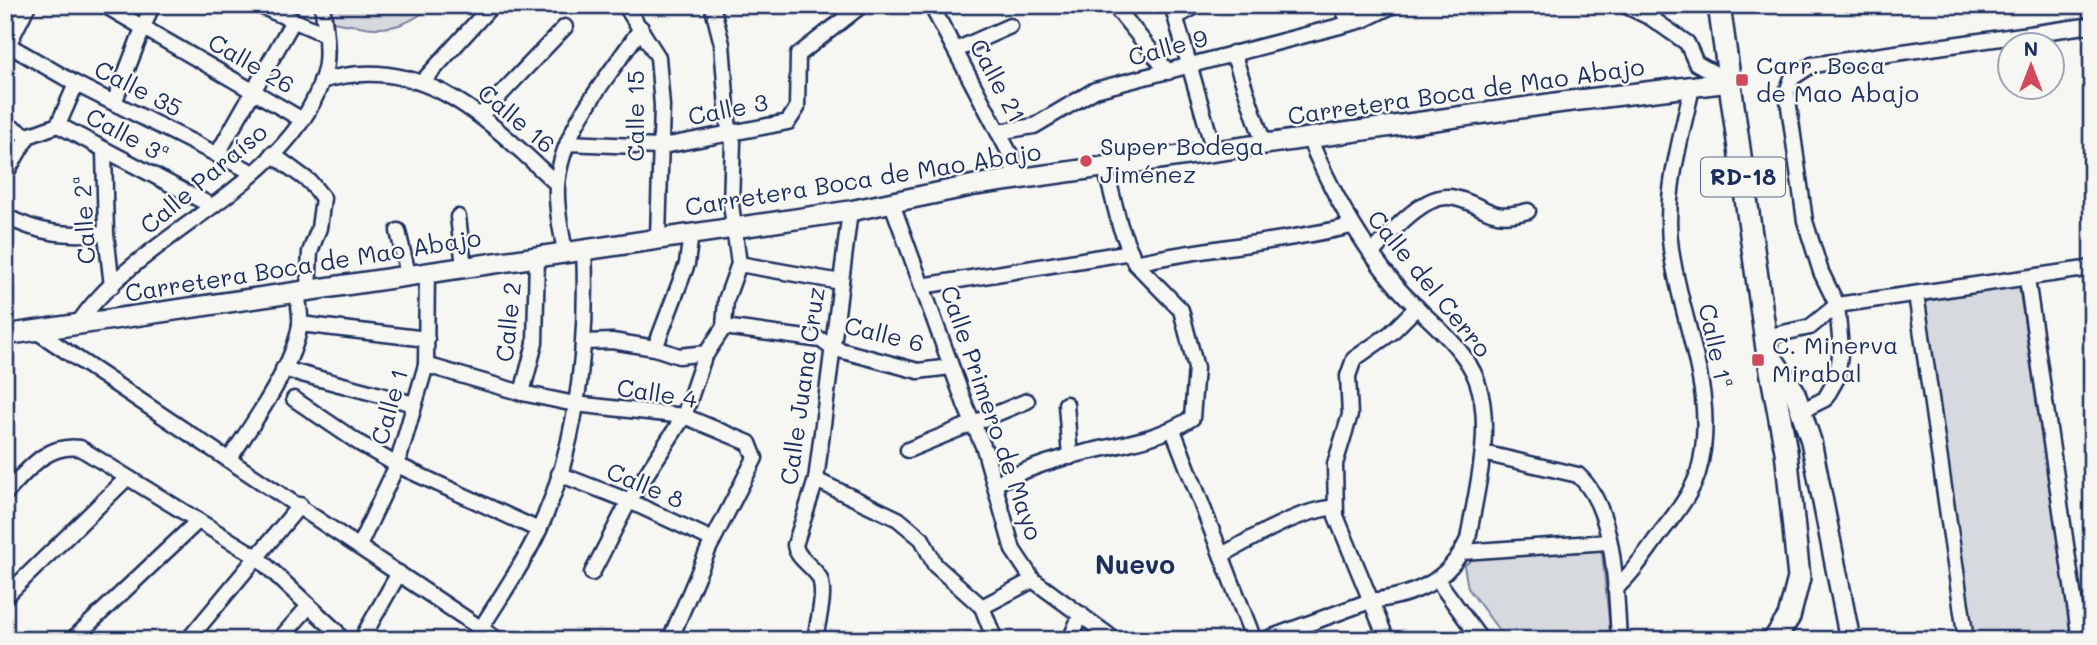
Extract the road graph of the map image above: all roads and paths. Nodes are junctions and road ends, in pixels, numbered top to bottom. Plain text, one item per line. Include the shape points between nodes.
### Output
1 (28, 5) edge
2 (104, 5) edge
3 (152, 5) edge
4 (258, 5) edge
5 (322, 5) edge
6 (492, 5) edge
7 (625, 5) edge
8 (712, 5) edge
9 (862, 5) edge
10 (930, 5) edge
11 (1114, 5) edge
12 (1198, 5) edge
13 (1341, 5) edge
14 (1394, 5) edge
15 (1624, 5) edge
16 (1719, 5) edge
17 (1174, 11) edge
18 (293, 21) junction
19 (1350, 23) junction
20 (2092, 25) edge
21 (1010, 26) dead end
22 (143, 27) junction
23 (565, 27) dead end
24 (641, 28) junction
25 (324, 34) junction
26 (6, 47) edge
27 (956, 50) junction
28 (1233, 53) junction
29 (1191, 67) junction
30 (1168, 72) junction
31 (321, 80) junction
32 (423, 80) junction
33 (1730, 82) junction
34 (76, 84) junction
35 (1692, 87) junction
36 (254, 91) junction
37 (114, 103) junction
38 (481, 115) junction
39 (301, 119) junction
40 (5, 124) edge
41 (58, 125) junction
42 (998, 132) junction
43 (729, 133) junction
44 (28, 136) junction
45 (1309, 138) junction
46 (568, 143) junction
47 (1264, 144) junction
48 (658, 147) junction
49 (104, 151) junction
50 (1214, 151) junction
51 (272, 154) junction
52 (217, 155) junction
53 (1105, 167) junction
54 (252, 172) junction
55 (5, 175) edge
56 (1016, 180) junction
57 (557, 184) junction
58 (891, 201) junction
59 (212, 206) junction
60 (850, 211) junction
61 (1528, 211) dead end
62 (5, 216) edge
63 (458, 217) dead end
64 (1351, 226) junction
65 (734, 229) junction
66 (398, 231) dead end
67 (691, 233) junction
68 (106, 234) junction
69 (658, 237) junction
70 (574, 250) junction
71 (1371, 254) junction
72 (537, 256) junction
73 (1133, 258) junction
74 (739, 264) junction
75 (464, 267) junction
76 (2092, 268) edge
77 (418, 273) junction
78 (2027, 279) junction
79 (841, 282) junction
80 (112, 286) junction
81 (922, 286) junction
82 (302, 291) junction
83 (1916, 294) junction
84 (1837, 305) junction
85 (1417, 307) junction
86 (78, 324) junction
87 (300, 324) junction
88 (724, 327) junction
89 (36, 331) junction
90 (5, 335) edge
91 (427, 339) junction
92 (584, 342) junction
93 (1766, 343) junction
94 (655, 348) junction
95 (832, 348) junction
96 (707, 353) junction
97 (426, 365) junction
98 (951, 367) junction
99 (283, 369) junction
100 (522, 393) junction
101 (294, 399) dead end
102 (1027, 401) dead end
103 (414, 404) junction
104 (575, 404) junction
105 (1066, 404) dead end
106 (1801, 411) junction
107 (684, 416) junction
108 (974, 425) junction
109 (1173, 430) junction
110 (908, 450) dead end
111 (1483, 453) junction
112 (1070, 457) junction
113 (230, 458) junction
114 (397, 465) junction
115 (559, 474) junction
116 (127, 478) junction
117 (816, 480) junction
118 (995, 484) junction
119 (5, 494) edge
120 (629, 501) junction
121 (300, 505) junction
122 (1335, 507) junction
123 (198, 521) junction
124 (539, 530) junction
125 (713, 540) junction
126 (1608, 542) junction
127 (359, 546) junction
128 (1462, 552) junction
129 (1222, 555) junction
130 (257, 557) junction
131 (399, 573) junction
132 (592, 573) dead end
133 (1033, 580) junction
134 (1438, 581) junction
135 (1615, 589) junction
136 (5, 597) edge
137 (1370, 601) junction
138 (309, 606) junction
139 (982, 607) junction
140 (1082, 614) junction
141 (477, 634) edge
142 (72, 640) edge
143 (188, 640) edge
144 (279, 640) edge
145 (341, 640) edge
146 (361, 640) edge
147 (498, 640) edge
148 (670, 640) edge
149 (815, 640) edge
150 (995, 640) edge
151 (1070, 640) edge
152 (1115, 640) edge
153 (1254, 640) edge
154 (1264, 640) edge
155 (1387, 640) edge
156 (1481, 640) edge
157 (1619, 640) edge
158 (1773, 640) edge
159 (1850, 640) edge
160 (1966, 640) edge
161 (2080, 640) edge

1 - 26 street
2 - 22 street, Calle 26
3 - 22 street
4 - 18 street
5 - 25 street, Calle Paraíso
6 - 32 street
7 - 24 street, Calle 15
8 - 43 street via 722,44
9 - 43 street, Calle 3 via 798,55 797,108 788,122
10 - 27 street, Calle 21
11 - 30 street
12 - 17 street
13 - 19 street
14 - 19 street, Calle 9
15 - 33 street via 1688,43 1696,62
16 - 33 main road, RD-18
17 - 29 street
18 - 25 street
18 - 36 street
19 - 28 street, Calle 9
20 - 84 street via 1812,65 1793,78 1787,92 1805,221
21 - 27 street
22 - 36 street, Calle 26
22 - 37 street
23 - 38 street
24 - 46 street via 589,102
24 - 48 street, Calle 15 via 658,57 662,106
25 - 31 street, Calle Paraíso
26 - 34 street, Calle 35
27 - 42 street, Calle 21
28 - 29 street, Calle 9
28 - 47 street
29 - 30 street, Calle 9
29 - 50 street
30 - 42 street, Calle 9 via 1095,90 1034,126
31 - 32 street, Calle 16 via 347,73
31 - 39 street, Calle Paraíso
32 - 38 street, Calle 16
33 - 35 street, Carretera Boca de Mao Abajo
33 - 93 main road, RD-18
34 - 37 street, Calle 35
34 - 41 street
35 - 45 street, Carretera Boca de Mao Abajo
35 - 135 street, Calle 1ª via 1668,205 1671,249 1706,416 1703,448 1697,475 1673,517
36 - 39 street, Calle 26
36 - 52 street
37 - 52 street, Calle 35
38 - 57 street, Calle 16
39 - 51 street, Calle Paraíso
40 - 44 street
41 - 44 street
41 - 49 street, Calle 3ª
42 - 56 street, Calle 21 via 1010,154
43 - 48 street, Calle 3
43 - 65 street via 733,142
44 - 55 street
45 - 47 street, Carretera Boca de Mao Abajo
45 - 64 street, Calle del Cerro
46 - 48 street, Calle 3
46 - 57 street
47 - 50 street, Carretera Boca de Mao Abajo
48 - 69 street, Calle 15
49 - 59 street, Calle 3ª
49 - 68 street, Calle 2ª
50 - 53 street, Carretera Boca de Mao Abajo
51 - 54 street, Calle Paraíso
51 - 82 street via 310,181 323,198
52 - 54 street, Calle 35
53 - 56 street, Carretera Boca de Mao Abajo
53 - 73 street
54 - 59 street, Calle Paraíso
56 - 58 street, Carretera Boca de Mao Abajo
57 - 70 street via 558,216
58 - 60 street, Carretera Boca de Mao Abajo
58 - 81 street, Calle Primero de Mayo
59 - 80 street, Calle Paraíso
60 - 65 street, Carretera Boca de Mao Abajo
60 - 79 street, Calle Juana Cruz
61 - 71 street via 1489,215 1454,197 1428,203 1406,217
62 - 68 street via 32,230 62,236
63 - 75 street
64 - 71 street, Calle del Cerro
64 - 73 street via 1300,238
65 - 67 street, Carretera Boca de Mao Abajo
65 - 74 street
66 - 77 street, Calle 1
67 - 69 street, Carretera Boca de Mao Abajo
67 - 94 street via 687,264
68 - 80 street, Calle 2ª
69 - 70 street, Carretera Boca de Mao Abajo
70 - 72 street, Carretera Boca de Mao Abajo
70 - 92 street
71 - 85 street, Calle del Cerro
72 - 75 street, Carretera Boca de Mao Abajo
72 - 100 street, Calle 2 via 535,343
73 - 81 street
73 - 109 street via 1181,310 1196,368 1192,418
74 - 79 street
74 - 88 street via 726,300
75 - 77 street, Carretera Boca de Mao Abajo
76 - 78 street
77 - 82 street, Carretera Boca de Mao Abajo
77 - 91 street, Calle 1
78 - 83 street
78 - 161 street
79 - 95 street, Calle Juana Cruz
80 - 86 street, Calle Paraíso
81 - 98 street, Calle Primero de Mayo
82 - 86 street, Carretera Boca de Mao Abajo
82 - 87 street
83 - 84 street
83 - 160 street
84 - 93 street via 1810,327
84 - 106 street via 1842,348 1837,378 1825,399
85 - 111 street, Calle del Cerro via 1472,371 1481,398
85 - 122 street via 1391,333 1359,354 1349,368 1350,415 1335,464
86 - 89 street, Carretera Boca de Mao Abajo
87 - 91 street
87 - 99 street
88 - 95 street, Calle 6 via 821,340
88 - 96 street
89 - 90 street, Carretera Boca de Mao Abajo
89 - 113 street
91 - 97 street, Calle 1
92 - 94 street
92 - 104 street
93 - 106 street
93 - 158 main road, RD-18 via 1786,451 1799,578 1788,617
94 - 96 street via 679,356
95 - 98 street, Calle 6 via 918,371
95 - 117 street, Calle Juana Cruz
96 - 107 street
97 - 100 street, Calle 4
97 - 103 street, Calle 1
98 - 108 street, Calle Primero de Mayo
99 - 103 street
99 - 113 street
100 - 104 street, Calle 4
101 - 114 street
102 - 108 street
103 - 114 street, Calle 1
104 - 107 street, Calle 4
104 - 115 street
105 - 112 street
106 - 159 street via 1811,441
107 - 120 street
107 - 125 street, Calle 4 via 749,443 754,450 755,458
108 - 110 street
108 - 118 street, Calle Primero de Mayo
109 - 112 street
109 - 129 street
111 - 126 street via 1578,475 1595,495
111 - 128 street, Calle del Cerro
112 - 118 street
113 - 121 street
114 - 124 street
114 - 127 street, Calle 1
115 - 120 street, Calle 8
115 - 124 street
116 - 119 street via 80,447 64,446 43,456
116 - 123 street
116 - 136 street
117 - 139 street via 898,519 922,539 935,565
117 - 149 street, Calle Juana Cruz via 795,545 821,586
118 - 133 street, Calle Primero de Mayo via 1013,551
120 - 125 street, Calle 8
120 - 132 street
121 - 127 street
121 - 130 street
122 - 129 street via 1286,520
122 - 137 street
123 - 130 street
123 - 142 street
124 - 141 street
125 - 148 street, Calle 4
126 - 128 street
126 - 135 street
127 - 131 street
128 - 134 street, Calle del Cerro
129 - 153 street
130 - 138 street
130 - 143 street
131 - 141 street
131 - 146 street
133 - 139 street
133 - 140 street, Calle Primero de Mayo
134 - 137 street
134 - 156 street
135 - 157 street
137 - 154 street
137 - 155 street
138 - 144 street
138 - 145 street
139 - 150 street
140 - 151 street
140 - 152 street, Calle Primero de Mayo
141 - 147 street

